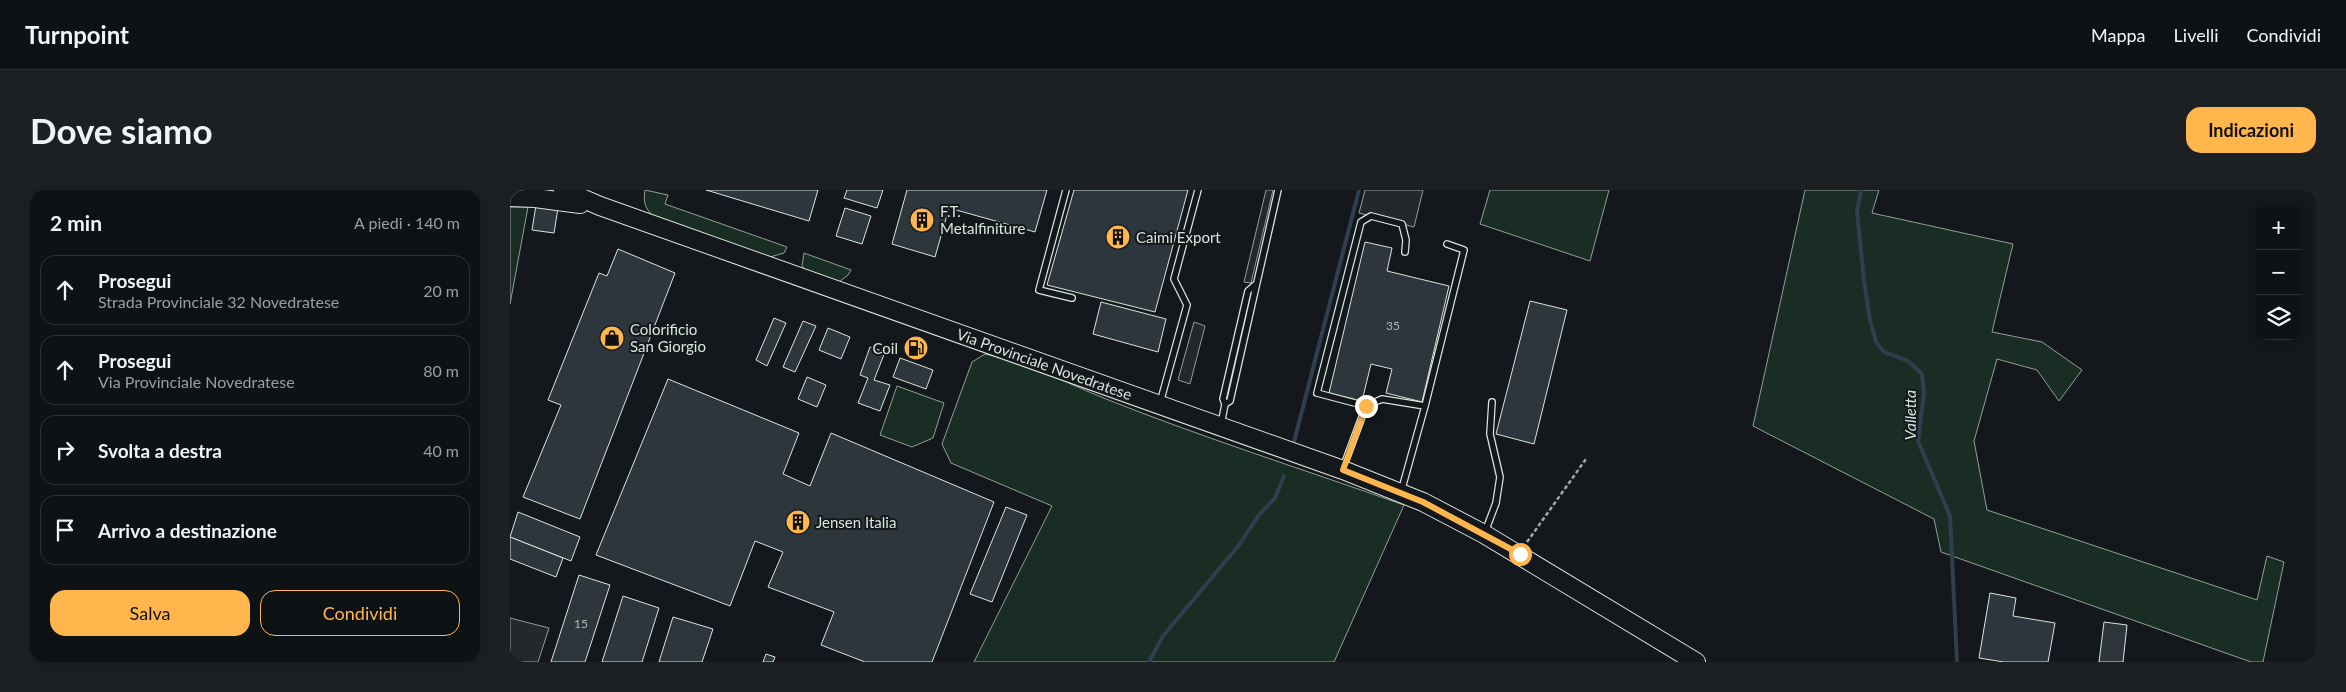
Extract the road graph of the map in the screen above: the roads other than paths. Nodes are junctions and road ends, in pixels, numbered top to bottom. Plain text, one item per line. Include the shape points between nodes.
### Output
1 (563, 190) edge
2 (1066, 190) edge
3 (1198, 190) edge
4 (1278, 190) edge
5 (510, 197) edge
6 (600, 206) junction
7 (1447, 244) dead end
8 (1404, 252) dead end
9 (1072, 298) dead end
10 (1492, 402) dead end
11 (1159, 406) junction
12 (1366, 406) junction
13 (1425, 406) junction
14 (1220, 428) junction
15 (1343, 470) junction
16 (1401, 492) junction
17 (1484, 534) junction
18 (1696, 662) edge

1 - 6 main road, Via Provinciale Novedratese
2 - 9 lane via 1039,290
3 - 11 lane via 1174,278 1187,305
4 - 14 lane via 1230,401 1225,404
5 - 6 main road, Via Provinciale Novedratese
6 - 11 main road, Via Provinciale Novedratese
7 - 13 lane via 1464,250
8 - 12 lane via 1406,240 1402,224 1371,216 1360,222 1317,393
10 - 17 lane via 1490,434 1500,477 1496,503
11 - 14 main road, Via Provinciale Novedratese
12 - 13 lane via 1382,399
12 - 15 lane
13 - 16 lane
14 - 15 main road, Via Provinciale Novedratese
15 - 16 main road, Via Provinciale Novedratese
16 - 17 main road, Via Provinciale Novedratese
17 - 18 main road, Via Provinciale Novedratese

